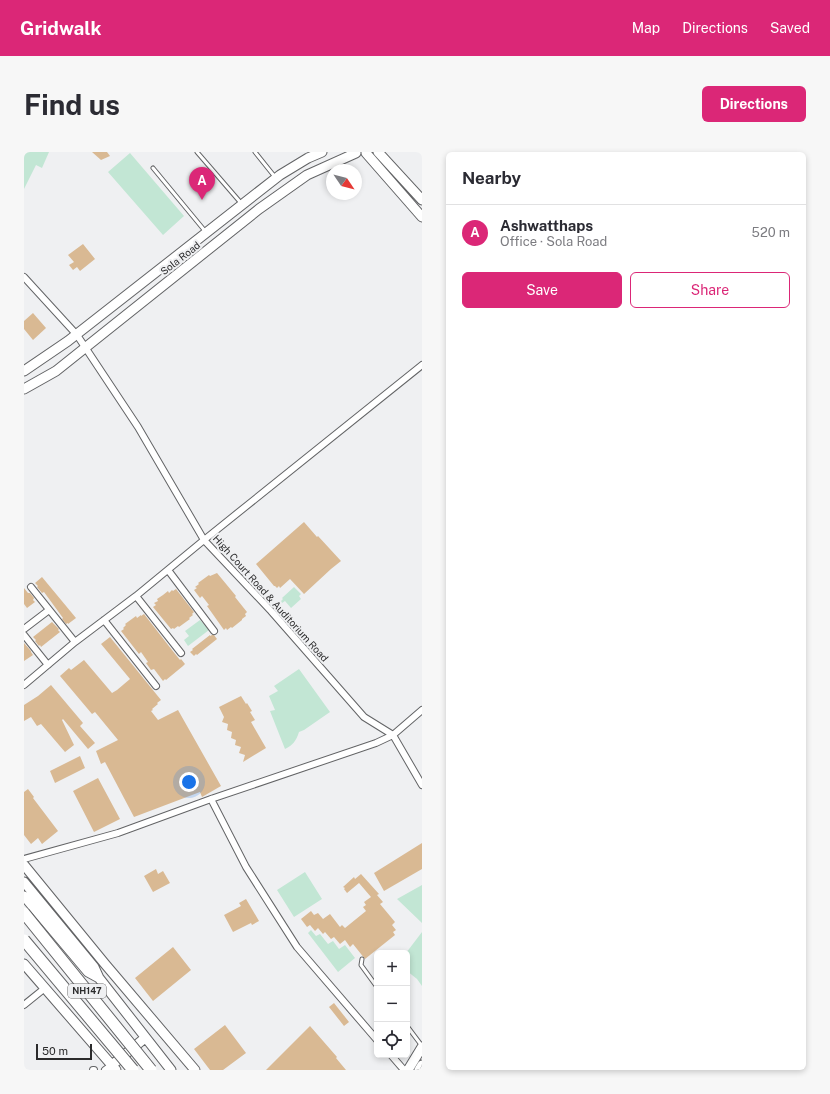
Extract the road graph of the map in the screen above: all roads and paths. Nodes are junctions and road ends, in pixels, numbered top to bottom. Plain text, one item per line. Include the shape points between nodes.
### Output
1 (197, 152) edge
2 (255, 152) edge
3 (322, 152) edge
4 (366, 152) edge
5 (378, 152) edge
6 (355, 153) edge
7 (153, 168) dead end
8 (276, 178) junction
9 (422, 200) edge
10 (242, 205) junction
11 (422, 217) edge
12 (206, 233) junction
13 (24, 277) edge
14 (76, 334) junction
15 (85, 348) junction
16 (422, 365) edge
17 (24, 372) edge
18 (24, 389) edge
19 (204, 540) junction
20 (168, 570) junction
21 (31, 587) dead end
22 (136, 596) junction
23 (49, 610) junction
24 (104, 620) junction
25 (24, 629) edge
26 (214, 631) dead end
27 (24, 635) edge
28 (76, 642) junction
29 (181, 653) dead end
30 (48, 664) junction
31 (24, 685) edge
32 (156, 686) dead end
33 (422, 710) edge
34 (393, 734) junction
35 (422, 785) edge
36 (211, 799) junction
37 (24, 859) edge
38 (24, 865) edge
39 (24, 882) edge
40 (24, 896) edge
41 (24, 913) edge
42 (24, 940) edge
43 (362, 959) dead end
44 (24, 964) edge
45 (105, 964) junction
46 (99, 978) junction
47 (376, 986) edge
48 (45, 988) junction
49 (24, 1005) edge
50 (410, 1030) edge
51 (374, 1037) edge
52 (145, 1038) junction
53 (422, 1046) edge
54 (394, 1058) edge
55 (422, 1065) edge
56 (111, 1068) edge
57 (133, 1070) edge
58 (150, 1070) edge
59 (171, 1070) edge
60 (195, 1070) edge
61 (404, 1070) edge
62 (408, 1070) edge
63 (419, 1070) edge

1 - 10 lane
2 - 8 lane
3 - 8 main road, Sola Road
4 - 6 main road
4 - 11 main road
5 - 9 main road
6 - 15 main road, Sola Road via 301,179 253,214
7 - 12 lane
8 - 10 main road, Sola Road
10 - 12 main road, Sola Road
12 - 14 main road, Sola Road
13 - 14 street, High Court Road & Auditorium Road
14 - 15 street, High Court Road & Auditorium Road
14 - 17 main road, Sola Road
15 - 18 main road, Sola Road via 56,371
15 - 19 street, High Court Road & Auditorium Road via 138,427
16 - 19 street
19 - 20 street
19 - 34 street, High Court Road & Auditorium Road via 364,718
20 - 22 street
20 - 26 street
21 - 23 street
22 - 24 street
22 - 29 street
23 - 25 street
23 - 28 street
24 - 28 street
24 - 32 street
27 - 30 street
28 - 30 street
30 - 31 street
33 - 34 street
34 - 35 street
34 - 36 street via 376,743
36 - 37 street via 118,833
36 - 51 street via 246,867 297,947
38 - 45 main road
39 - 46 main road via 94,967
40 - 46 main road via 88,972
41 - 58 highway, NH147, bridge
42 - 57 highway, NH147, bridge
43 - 47 lane via 361,965
44 - 48 main road
45 - 46 main road
45 - 60 main road
46 - 52 main road
48 - 49 street
48 - 56 main road
50 - 53 lane
52 - 56 main road
52 - 59 main road
53 - 62 main road
54 - 61 street
55 - 63 main road

